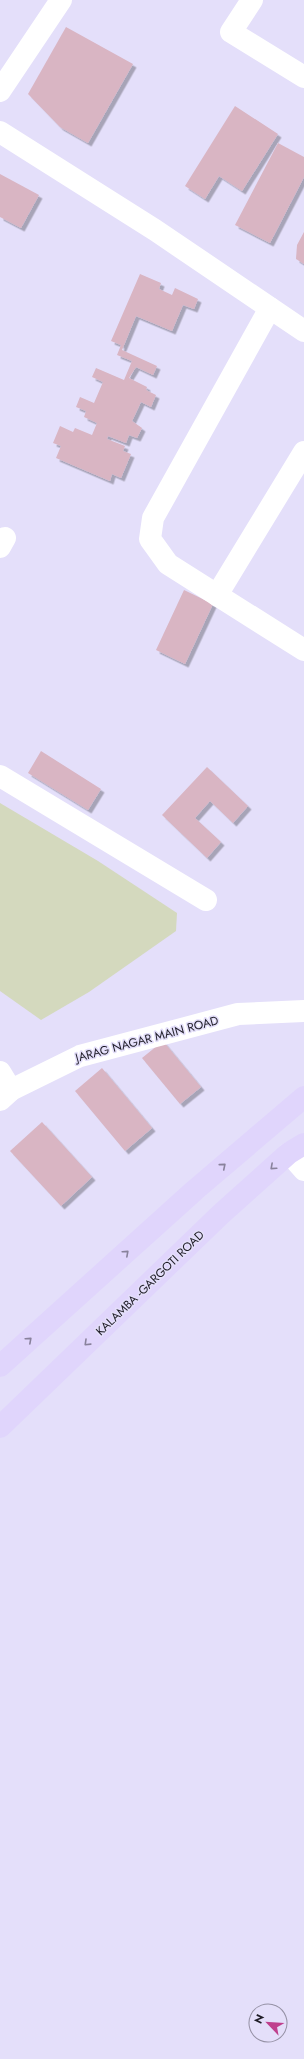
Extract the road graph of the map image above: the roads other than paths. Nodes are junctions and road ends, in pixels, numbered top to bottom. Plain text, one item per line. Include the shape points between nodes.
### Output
1 (61, 0) edge
2 (252, 0) edge
3 (304, 77) edge
4 (0, 91) edge
5 (0, 132) edge
6 (270, 308) junction
7 (304, 331) edge
8 (302, 460) edge
9 (218, 595) junction
10 (302, 645) edge
11 (0, 776) edge
12 (206, 900) dead end
13 (304, 1011) edge
14 (4, 1088) edge
15 (304, 1097) edge
16 (297, 1148) edge
17 (304, 1170) edge
18 (0, 1366) edge
19 (0, 1427) edge

1 - 4 street
2 - 3 street via 231,32
5 - 6 street via 155,230
6 - 7 street
6 - 9 street via 153,518 150,539 168,564
8 - 9 street
9 - 10 street
11 - 12 street
13 - 14 street, JARAG NAGAR MAIN ROAD via 238,1014 80,1056
18 -> 15 main road via 195,1190
16 - 17 street
16 -> 19 main road, KALAMBA -GARGOTI ROAD via 221,1214

